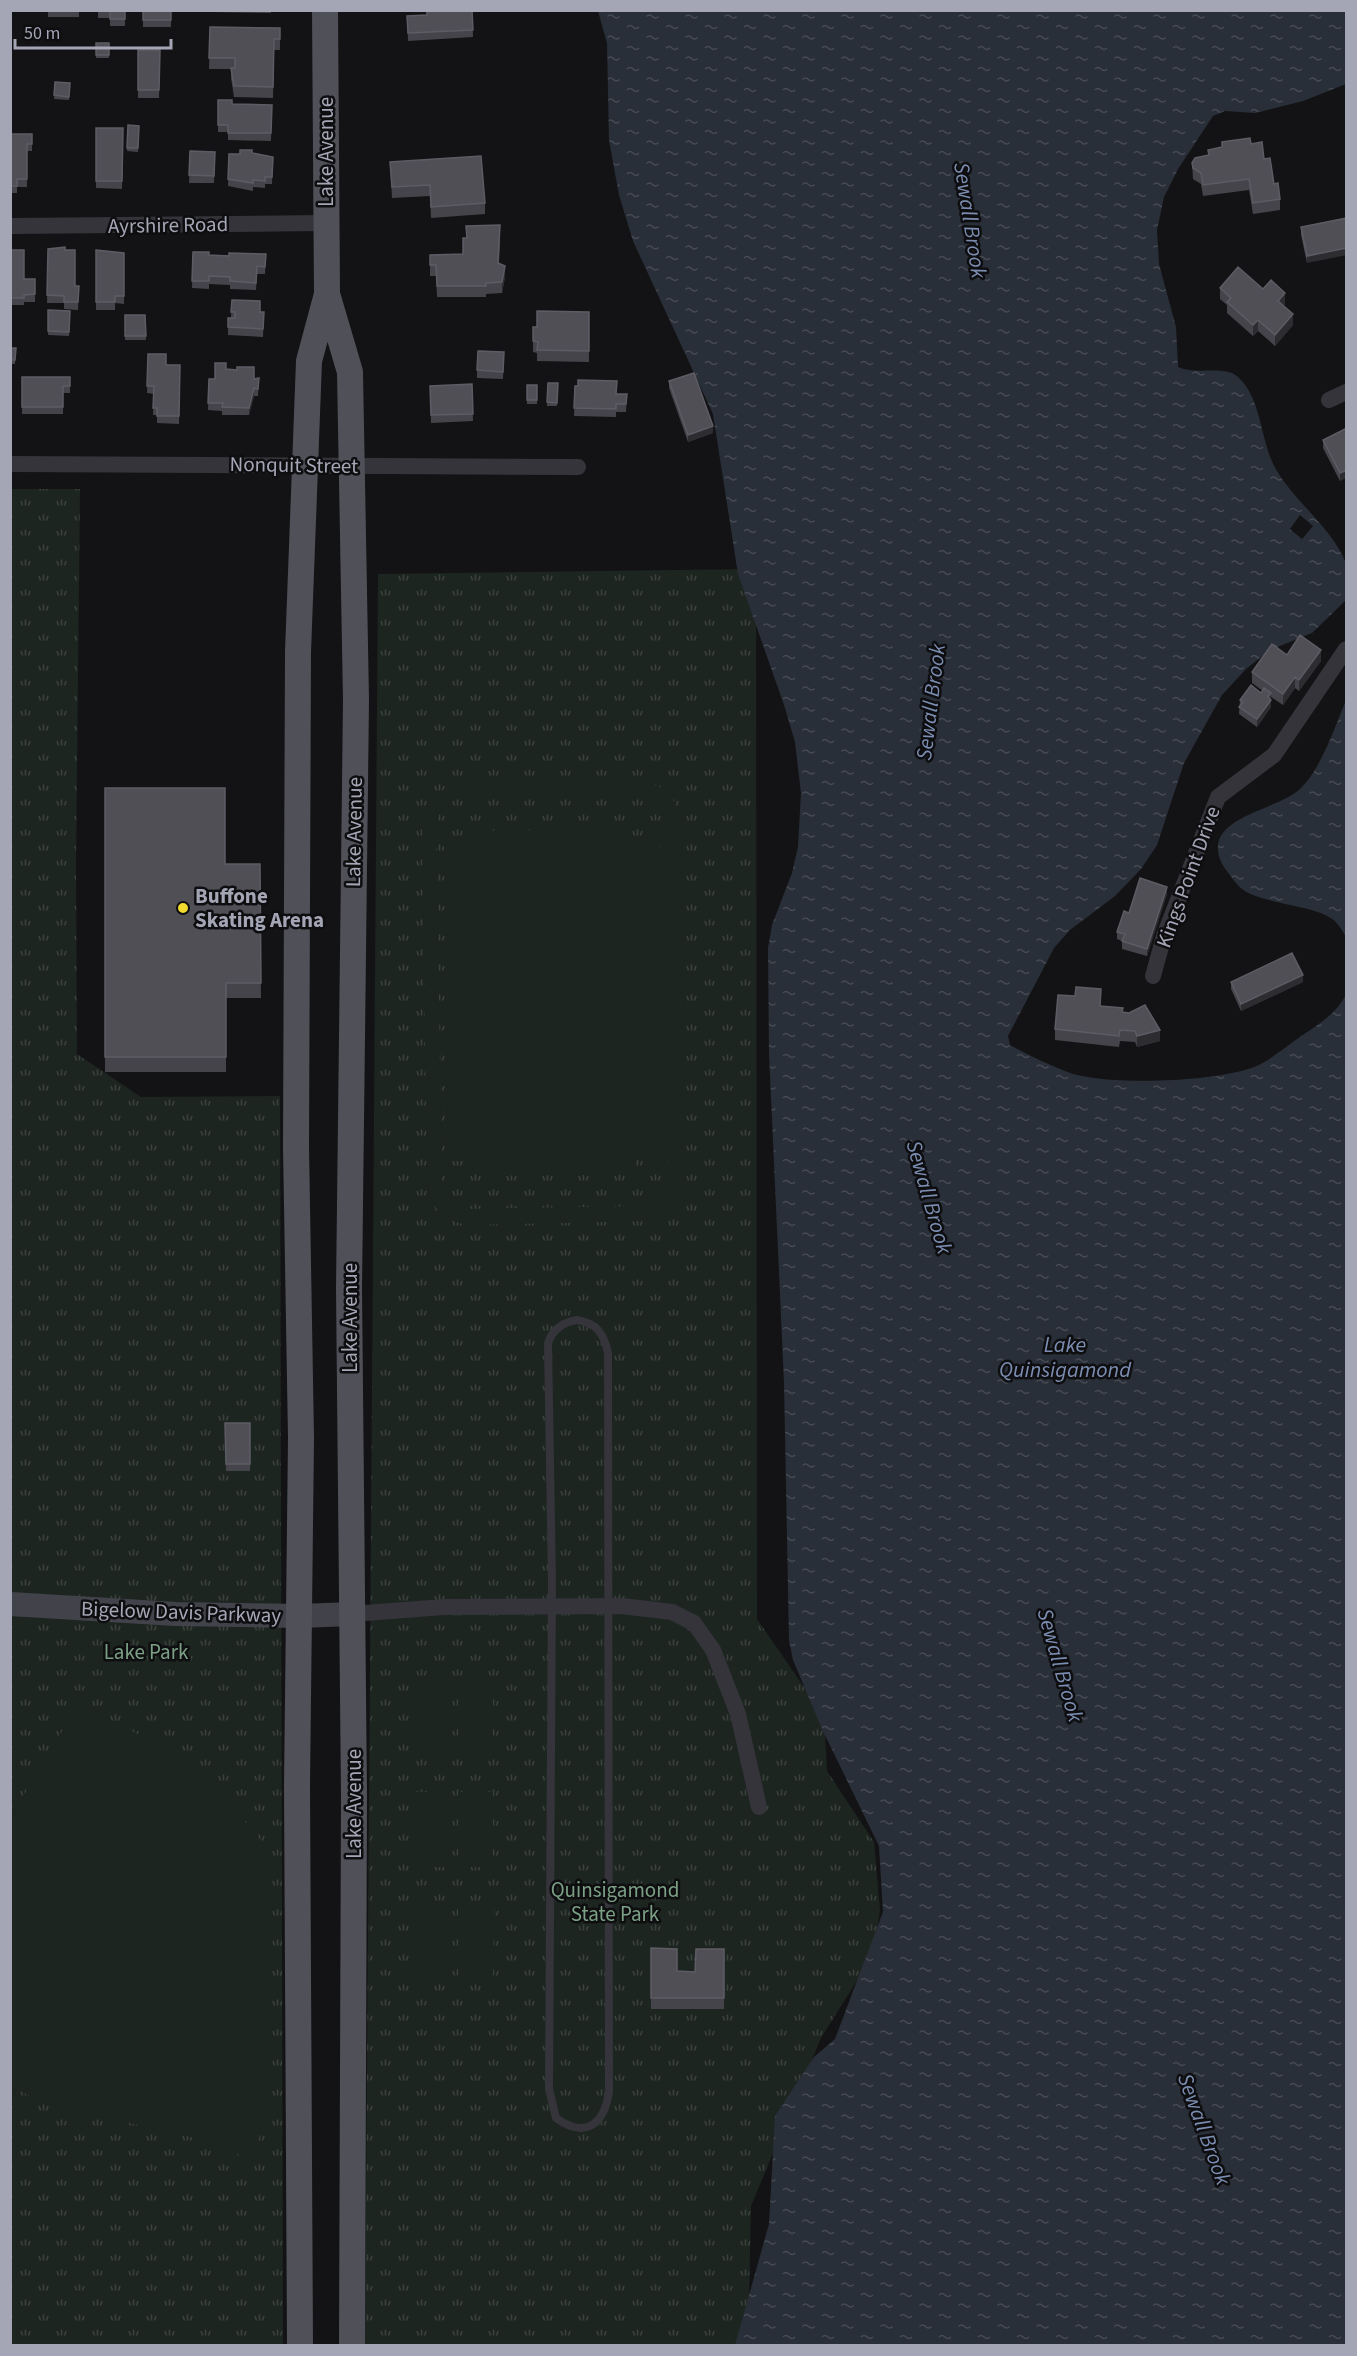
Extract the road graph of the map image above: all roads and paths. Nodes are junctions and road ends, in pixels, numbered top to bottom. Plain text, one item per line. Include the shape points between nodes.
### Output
1 (325, 10) edge
2 (326, 223) junction
3 (10, 226) edge
4 (327, 294) junction
5 (1347, 392) edge
6 (1329, 400) dead end
7 (10, 464) edge
8 (307, 465) junction
9 (352, 466) junction
10 (578, 467) dead end
11 (1347, 649) edge
12 (1153, 976) dead end
13 (10, 1604) edge
14 (551, 1606) junction
15 (608, 1606) junction
16 (352, 1614) junction
17 (300, 1616) junction
18 (759, 1807) dead end
19 (300, 2346) edge
20 (352, 2346) edge

1 - 2 main road, Lake Avenue
2 - 3 street, Ayrshire Road
2 - 4 main road, Lake Avenue
4 - 8 main road, Lake Avenue via 309,361
4 - 9 main road, Lake Avenue via 350,372
5 - 6 street
7 - 8 street, Nonquit Street
8 - 9 street, Nonquit Street
8 - 17 main road, Lake Avenue via 298,663 296,1148
9 - 10 street, Nonquit Street
9 - 16 main road, Lake Avenue via 356,700 349,1288
11 - 12 street, Kings Point Drive via 1274,754 1218,798 1164,936
13 - 17 main road, Bigelow Davis Parkway via 175,1614
14 - 15 street
14 - 15 lane via 548,1343 566,1321 577,1320 599,1329 608,1353
14 - 15 lane via 549,2090 556,2118 574,2129 587,2128 603,2115 609,2092
14 - 16 street via 422,1607
15 - 18 street via 658,1608 694,1623 713,1650 728,1686
16 - 17 main road, Bigelow Davis Parkway
16 - 20 main road, Lake Avenue
17 - 19 main road, Lake Avenue

